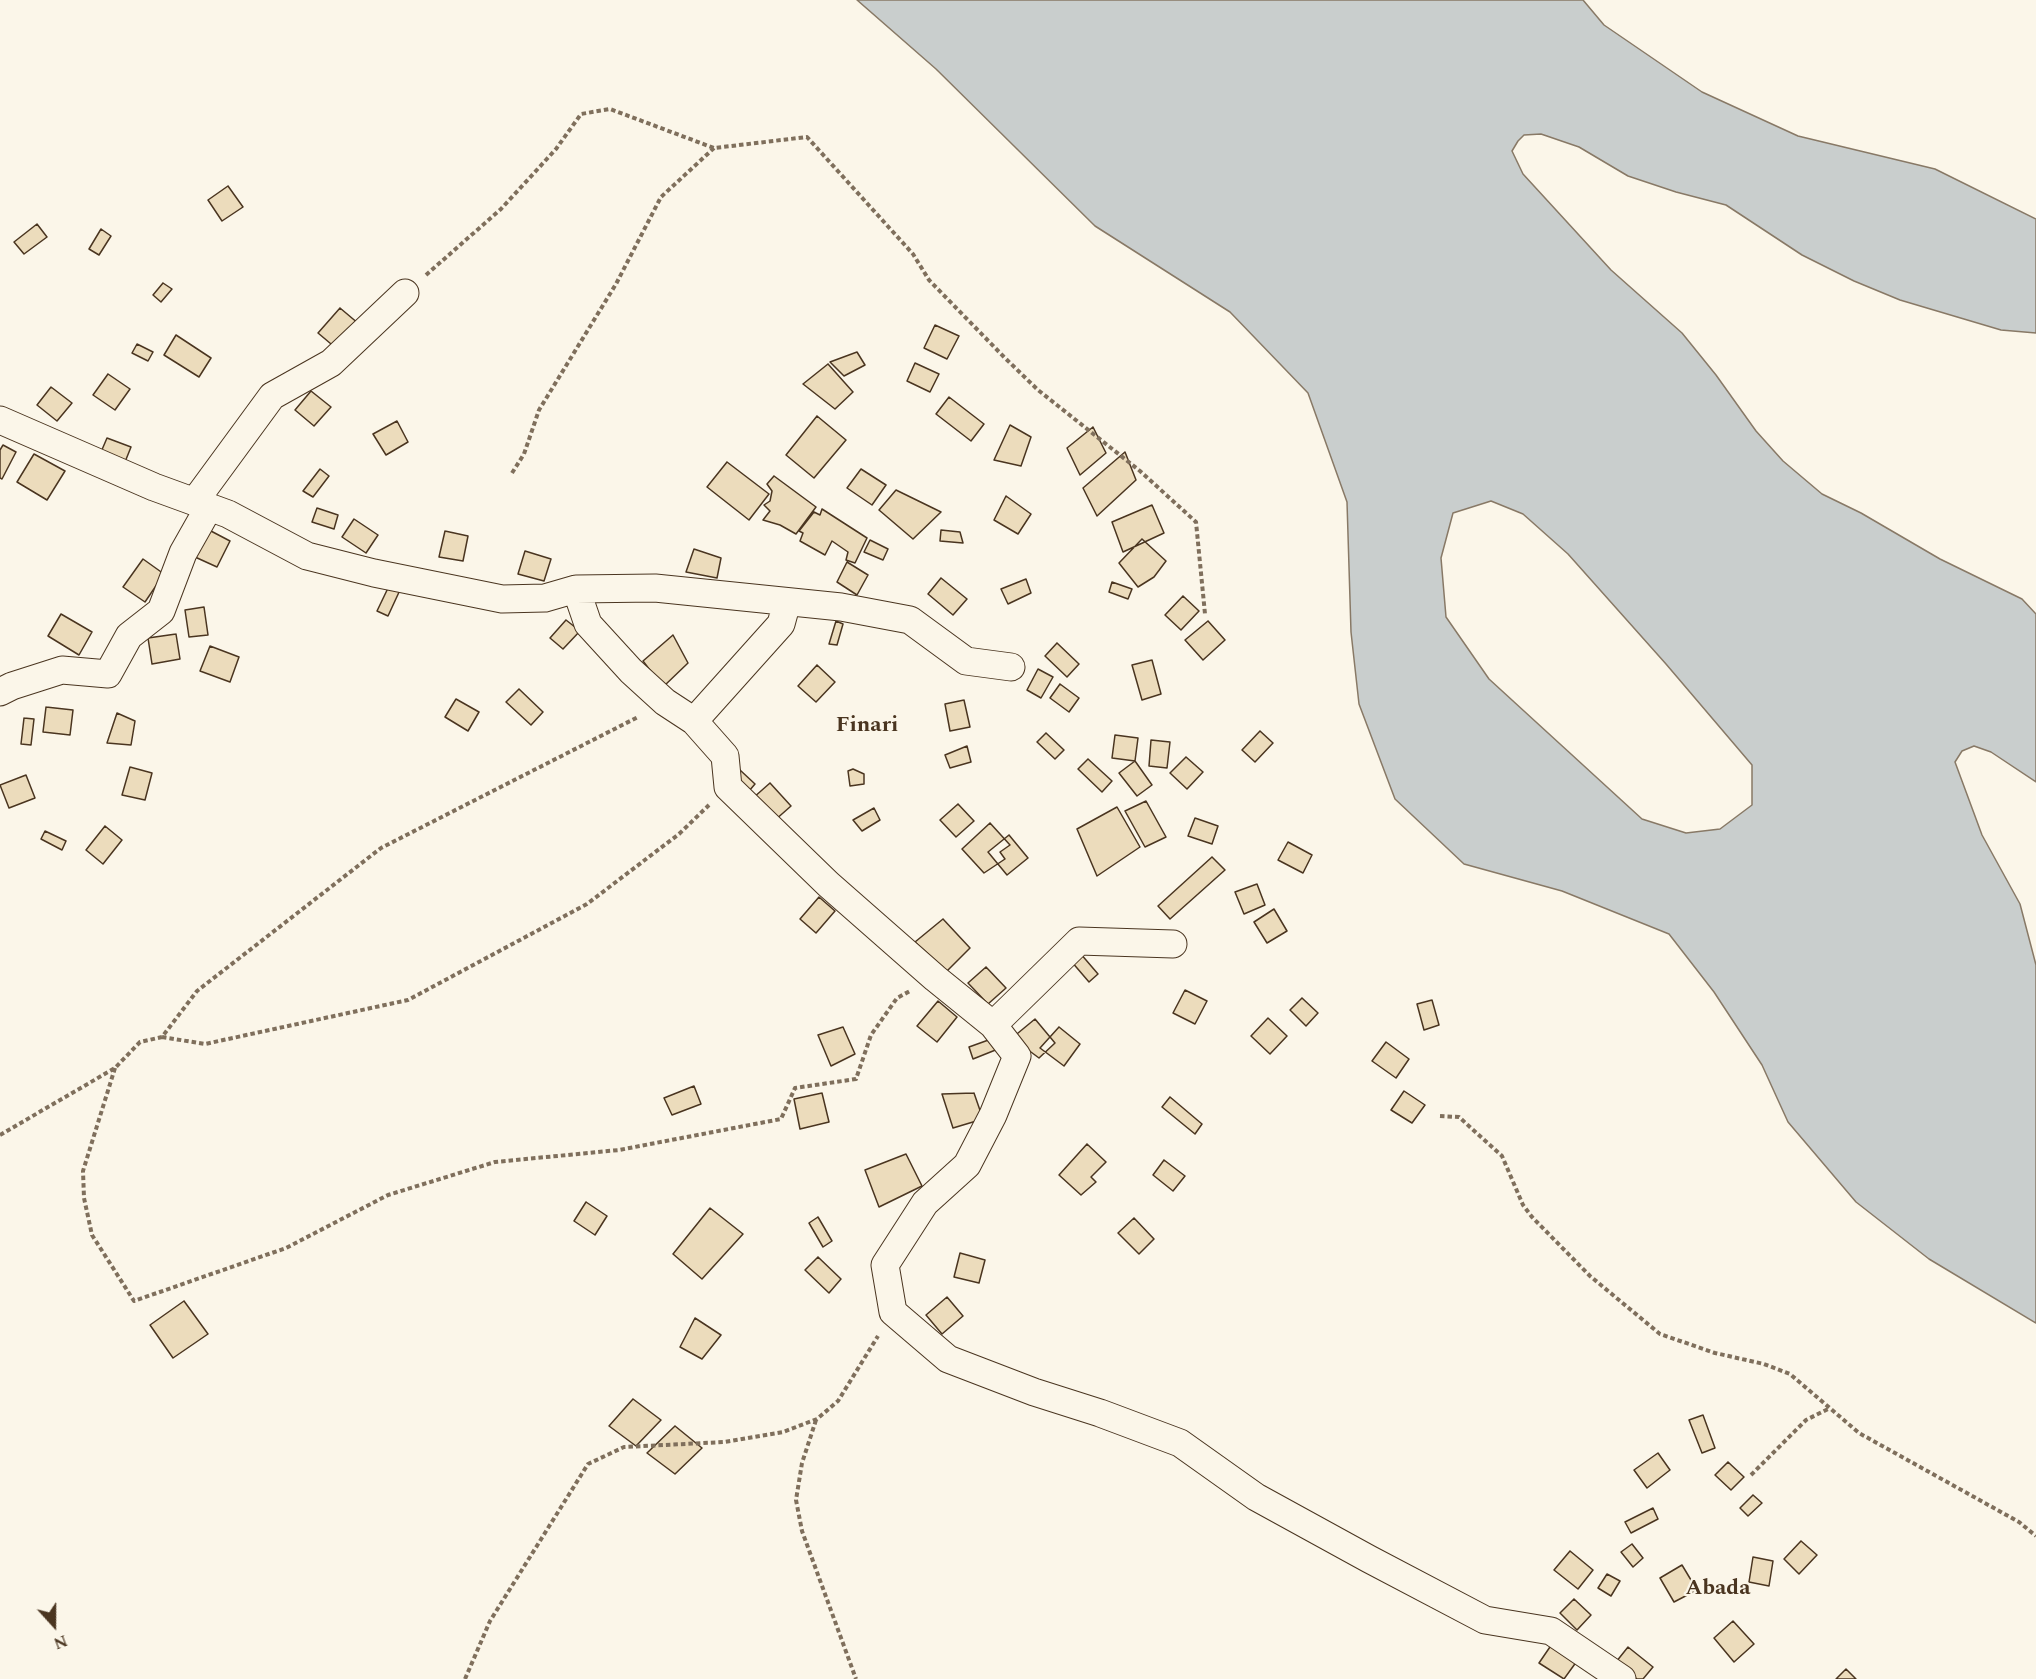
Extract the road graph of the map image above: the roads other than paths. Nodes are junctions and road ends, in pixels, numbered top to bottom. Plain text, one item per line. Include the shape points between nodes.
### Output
1 (405, 293) road end
2 (0, 420) edge
3 (202, 504) junction
4 (576, 589) junction
5 (787, 602) junction
6 (1011, 667) dead end
7 (0, 692) edge
8 (694, 721) junction
9 (1173, 944) dead end
10 (993, 1025) junction
11 (1622, 1679) edge

1 - 3 street via 331,363 272,396
2 - 3 street
3 - 4 street via 307,556 384,576 502,599 546,598
3 - 7 street via 161,611 129,636 108,674 62,670
4 - 5 street via 655,588
4 - 8 street via 588,624 631,671 665,702
5 - 6 street via 910,620 966,661
5 - 8 street via 781,624
8 - 10 street via 726,756 728,787 828,884
9 - 10 street via 1079,941
10 - 11 street via 1017,1056 967,1165 925,1203 885,1265 893,1312 948,1359 1180,1443 1256,1497 1369,1559 1485,1620 1551,1632

